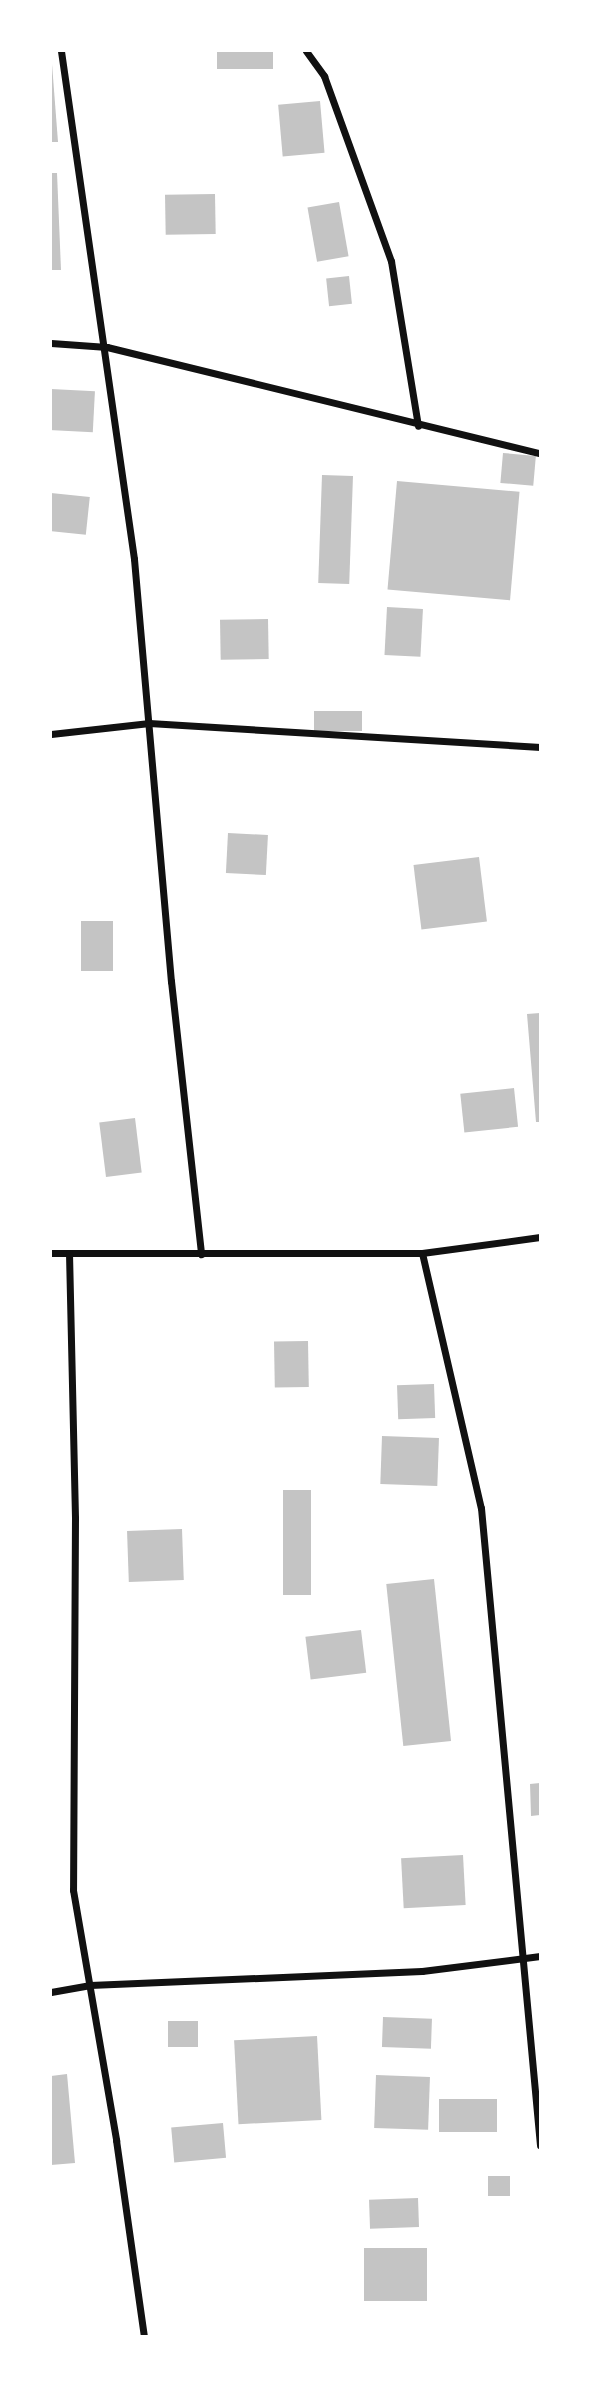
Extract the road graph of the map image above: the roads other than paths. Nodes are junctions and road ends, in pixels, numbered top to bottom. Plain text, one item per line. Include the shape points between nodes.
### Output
1 (61, 51) edge
2 (306, 51) edge
3 (51, 342) edge
4 (107, 347) junction
5 (418, 426) junction
6 (540, 453) edge
7 (149, 723) junction
8 (51, 734) edge
9 (540, 747) edge
10 (540, 1237) edge
11 (51, 1253) edge
12 (69, 1253) junction
13 (422, 1253) junction
14 (201, 1254) junction
15 (540, 1956) edge
16 (526, 1958) junction
17 (90, 1985) junction
18 (51, 1993) edge
19 (540, 2145) edge
20 (144, 2336) edge

1 - 4 street
2 - 5 street via 324,76 391,261
3 - 4 street
4 - 5 street via 354,406
4 - 7 street
5 - 6 street
7 - 8 street
7 - 9 street
7 - 14 street
10 - 13 street
11 - 12 street
12 - 14 street
12 - 17 street via 75,1518 73,1890
13 - 14 street
13 - 16 street via 481,1508
15 - 16 street
16 - 17 street via 422,1971
16 - 19 street
17 - 18 street
17 - 20 street

